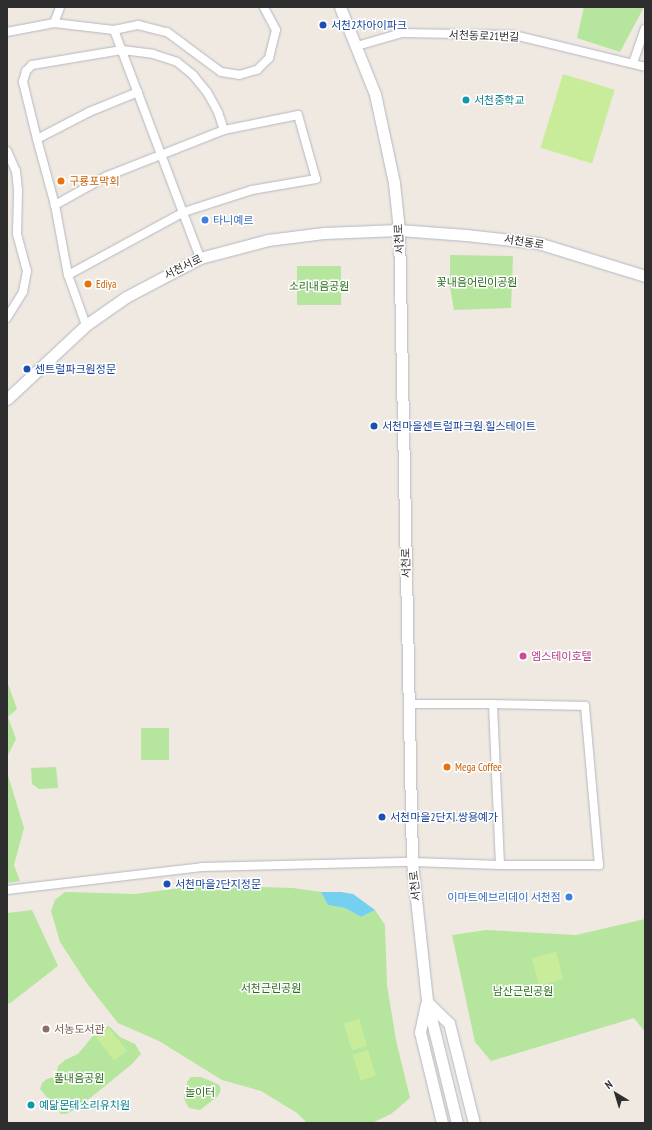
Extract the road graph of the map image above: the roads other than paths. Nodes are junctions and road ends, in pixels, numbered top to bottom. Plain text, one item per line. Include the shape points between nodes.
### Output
1 (60, 7) edge
2 (264, 7) edge
3 (340, 7) edge
4 (54, 23) junction
5 (645, 29) edge
6 (114, 30) junction
7 (7, 32) edge
8 (357, 46) junction
9 (122, 50) junction
10 (633, 63) junction
11 (645, 67) edge
12 (138, 92) junction
13 (224, 130) junction
14 (37, 139) junction
15 (7, 151) edge
16 (161, 153) junction
17 (55, 205) junction
18 (184, 212) junction
19 (399, 230) junction
20 (200, 258) junction
21 (68, 275) junction
22 (645, 276) edge
23 (7, 318) edge
24 (86, 325) junction
25 (7, 399) edge
26 (409, 704) junction
27 (492, 704) junction
28 (412, 862) junction
29 (500, 865) junction
30 (7, 890) edge
31 (427, 1001) junction
32 (442, 1123) edge
33 (457, 1123) edge
34 (474, 1123) edge

1 - 4 street
2 - 6 street via 276,30 269,58 257,70 239,75 221,72 167,32 138,25
3 - 8 street, 서천로
4 - 6 street
4 - 7 street
5 - 10 street
6 - 9 street
8 - 10 street, 서천동로21번길 via 402,34 514,35
8 - 19 street, 서천로 via 375,94 394,184
9 - 12 street
9 - 13 street via 153,54 177,62 193,75 207,92
9 - 14 street via 32,65 26,71 23,82
10 - 11 street, 서천동로21번길
12 - 14 street via 89,112
12 - 16 street
13 - 16 street
13 - 18 street via 298,115 316,179 252,190
14 - 17 street
15 - 23 street via 16,171 17,234 27,270 23,292
16 - 17 street via 107,176
16 - 18 street
17 - 21 street
18 - 20 street
18 - 21 street
19 - 20 street, 서천서로 via 324,233 268,240
19 - 22 street, 서천동로 via 538,243
19 - 26 street, 서천로
20 - 24 street, 서천서로 via 126,297
21 - 24 street
24 - 25 street, 서천서로
26 - 27 street
26 - 28 street, 서천로
27 - 29 street
27 - 29 street via 585,706 599,865
28 - 29 street
28 - 30 street via 202,867
28 - 31 street, 서천로
31 - 32 street via 420,1032
31 - 33 street, 서천로
31 - 34 street via 448,1023

